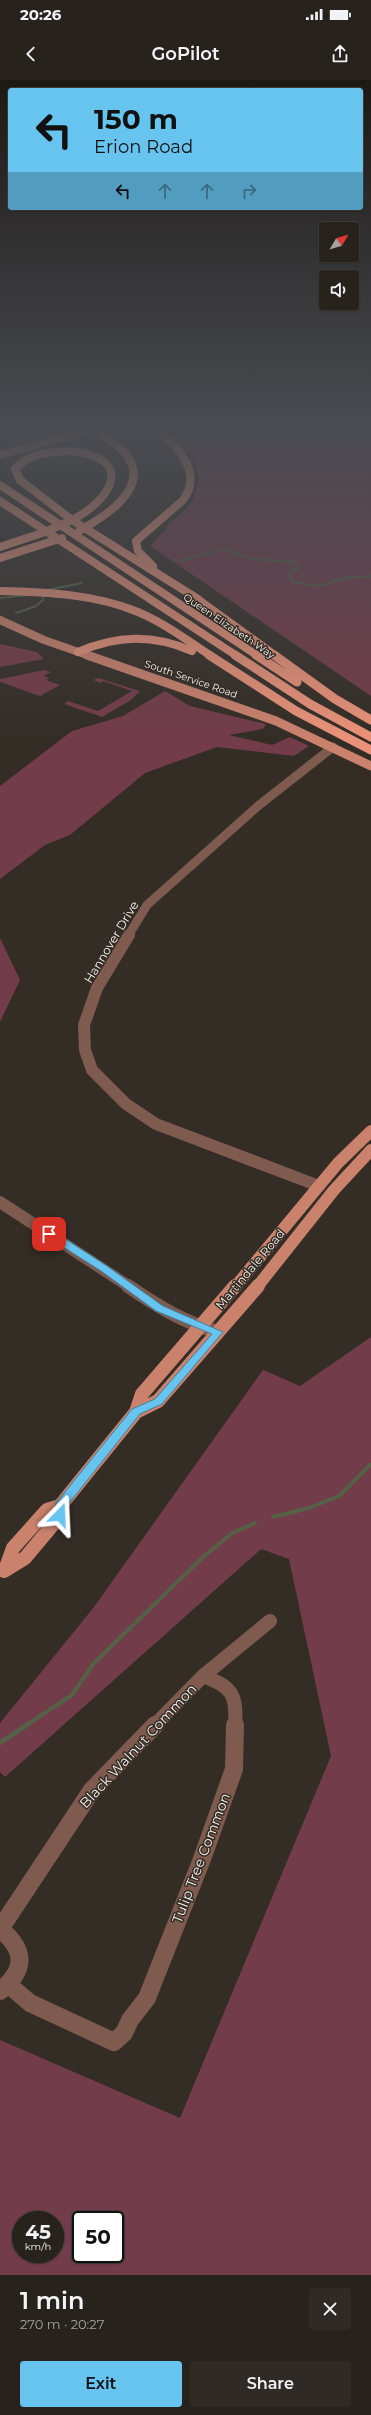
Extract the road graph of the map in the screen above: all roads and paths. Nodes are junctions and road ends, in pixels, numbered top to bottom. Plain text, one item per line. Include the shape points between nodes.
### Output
1 (41, 533) edge
2 (50, 533) edge
3 (68, 533) edge
4 (73, 533) edge
5 (93, 533) edge
6 (142, 533) edge
7 (0, 547) edge
8 (0, 558) edge
9 (0, 591) edge
10 (198, 599) junction
11 (0, 620) edge
12 (78, 652) junction
13 (263, 691) junction
14 (371, 720) edge
15 (371, 724) edge
16 (371, 737) edge
17 (333, 746) junction
18 (371, 750) edge
19 (371, 766) edge
20 (371, 1131) edge
21 (371, 1150) edge
22 (319, 1186) junction
23 (0, 1202) edge
24 (200, 1327) junction
25 (218, 1332) junction
26 (136, 1412) junction
27 (2, 1571) edge
28 (270, 1621) dead end
29 (203, 1676) junction
30 (0, 1929) edge
31 (4, 1988) edge

1 - 7 highway
2 - 16 highway, Queen Elizabeth Way via 310,704
3 - 8 highway
4 - 15 highway, Queen Elizabeth Way via 271,666
5 - 10 highway
6 - 10 highway via 136,541 138,551 165,576
9 - 13 highway via 70,595 137,612 159,623
10 - 14 highway via 329,695
11 - 12 main road, South Service Road
12 - 13 highway via 117,638 165,640 198,654
12 - 17 main road, South Service Road via 276,721
13 - 18 highway via 326,728
17 - 19 main road, South Service Road
17 - 22 street, Hannover Drive via 258,806 147,905 97,988 84,1025 85,1050 92,1070 126,1104 156,1124
20 - 22 main road, Martindale Road
21 - 25 main road, Martindale Road via 334,1190 235,1315
22 - 24 main road, Martindale Road
23 - 24 street via 104,1268 160,1308
24 - 25 street
24 - 26 main road, Martindale Road via 142,1394
25 - 26 main road, Martindale Road via 158,1402
26 - 27 main road, Martindale Road via 60,1506 60,1515 26,1558
28 - 29 street, Black Walnut Common
29 - 30 street, Black Walnut Common via 92,1790
29 - 31 street, Tulip Tree Common via 217,1681 231,1691 236,1710 234,1769 148,1998 130,2020 124,2033 114,2042 36,2006
30 - 31 street via 16,1944 20,1954 16,1976

